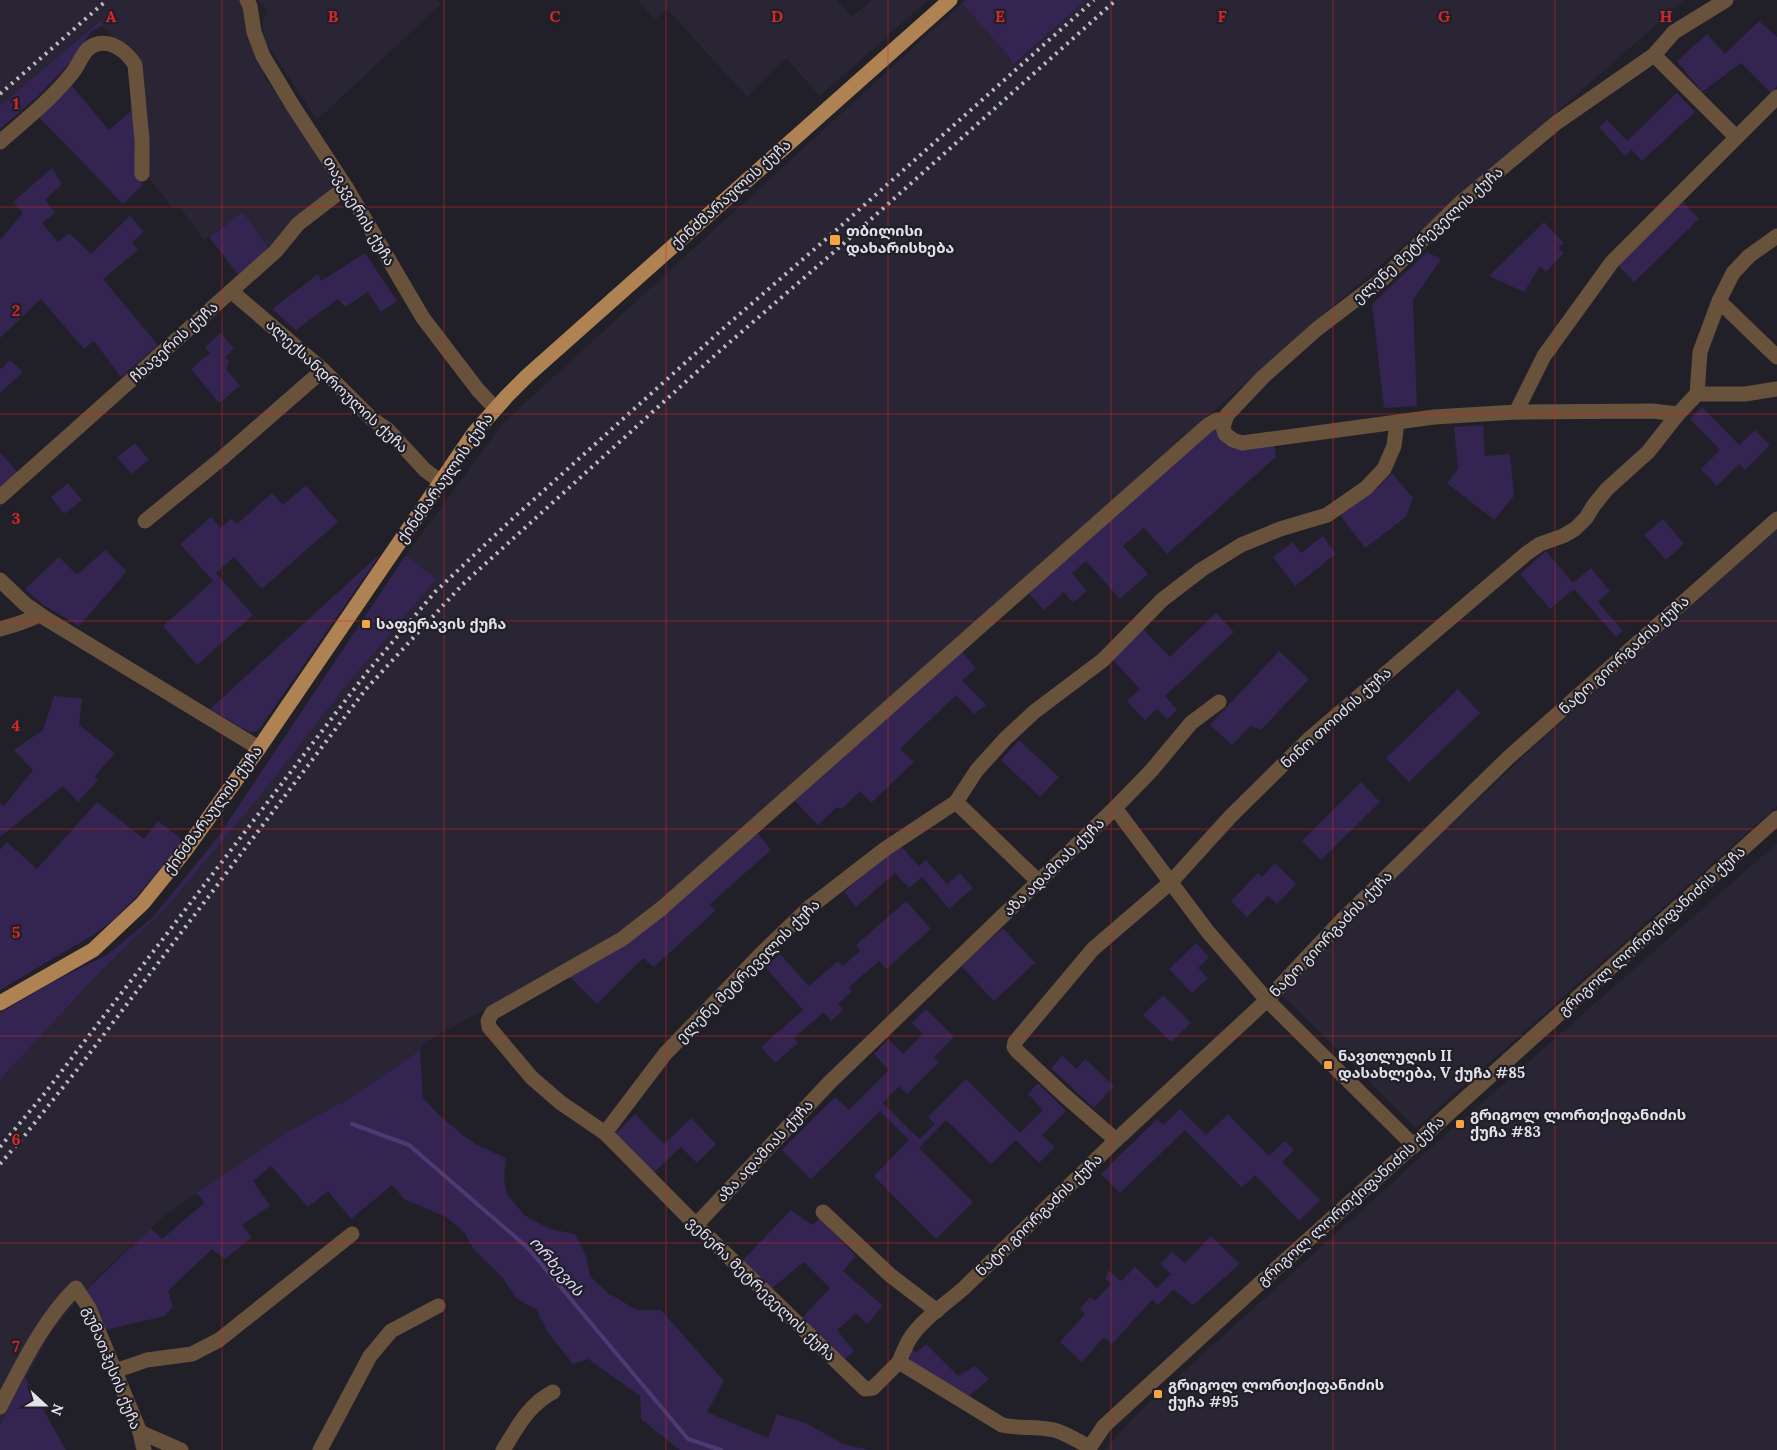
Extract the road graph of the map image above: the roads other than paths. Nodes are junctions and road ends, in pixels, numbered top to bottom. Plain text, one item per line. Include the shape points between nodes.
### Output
1 (247, 0) edge
2 (950, 0) edge
3 (1726, 0) edge
4 (1654, 55) junction
5 (1777, 97) edge
6 (1736, 137) junction
7 (0, 142) edge
8 (142, 174) dead end
9 (346, 187) junction
10 (1777, 236) edge
11 (231, 291) junction
12 (1719, 301) junction
13 (1777, 357) edge
14 (323, 370) junction
15 (1777, 389) edge
16 (1696, 394) junction
17 (495, 408) junction
18 (1516, 412) junction
19 (1678, 414) junction
20 (1225, 420) junction
21 (1397, 422) junction
22 (441, 482) junction
23 (0, 498) edge
24 (1777, 519) edge
25 (145, 521) dead end
26 (0, 580) edge
27 (40, 614) junction
28 (0, 629) edge
29 (1219, 702) dead end
30 (259, 748) junction
31 (956, 802) junction
32 (1115, 808) junction
33 (1777, 818) edge
34 (1039, 882) junction
35 (1171, 882) junction
36 (1267, 1000) junction
37 (0, 1003) edge
38 (605, 1133) junction
39 (1116, 1140) junction
40 (1414, 1146) junction
41 (823, 1212) dead end
42 (696, 1225) junction
43 (352, 1234) dead end
44 (438, 1306) dead end
45 (937, 1310) junction
46 (899, 1362) junction
47 (115, 1371) junction
48 (553, 1392) dead end
49 (0, 1407) edge
50 (140, 1432) junction
51 (1089, 1449) edge
52 (144, 1450) edge
53 (181, 1450) edge
54 (320, 1450) edge
55 (503, 1450) edge

1 - 9 street, თავკვერის ქუჩა via 263,56
2 - 17 main road, ქინძმარაულის ქუჩა
3 - 4 street, ელენე მეტრეველის ქუჩა via 1674,32
4 - 6 street
4 - 20 street, ელენე მეტრეველის ქუჩა via 1556,124 1459,204 1384,278 1317,329 1264,377
5 - 6 street
6 - 18 street via 1612,262 1544,356
7 - 8 street via 57,90 90,47 99,44 113,46 124,50 135,65
9 - 11 street, ჩხავერის ქუჩა via 298,224 276,251
9 - 17 street, თავკვერის ქუჩა via 424,318
10 - 12 street via 1749,256
11 - 14 street, ალექსანდროულის ქუჩა
11 - 23 street, ჩხავერის ქუჩა
12 - 13 street
12 - 16 street via 1700,352
14 - 22 street, ალექსანდროულის ქუჩა
14 - 25 street
15 - 16 street via 1745,394
16 - 19 street, ნინო თოიძის ქუჩა
17 - 22 main road, ქინძმარაულის ქუჩა
18 - 19 street via 1652,411
18 - 21 street
19 - 35 street, ნინო თოიძის ქუჩა via 1648,452 1607,489 1575,529 1527,553 1309,738
20 - 21 street via 1225,434 1242,443
20 - 38 street, ვენერა მეტრეველის ქუჩა via 1208,425 662,908 622,939 492,1014 489,1027 532,1078 561,1103
21 - 31 street, ელენე მეტრეველის ქუჩა via 1394,446 1384,469 1366,488 1327,515 1242,545 1193,576 1162,600 1103,660 1034,712 1005,739 977,770
22 - 30 main road, ქინძმარაულის ქუჩა
24 - 36 street, ნატო გიორგაძის ქუჩა via 1509,757 1344,918
26 - 27 street
27 - 28 street
27 - 30 street
29 - 32 street via 1191,723
30 - 37 main road, ქინძმარაულის ქუჩა via 143,903 93,950
31 - 34 street
31 - 38 street, ელენე მეტრეველის ქუჩა via 885,849 810,907 665,1054
32 - 34 street, აზა ადამიას ქუჩა
32 - 35 street, აზა ადამიას ქუჩა
33 - 40 street, გრიგოლ ლორთქიფანიძის ქუჩა
34 - 42 street, აზა ადამიას ქუჩა via 830,1083
35 - 36 street, აზა ადამიას ქუჩა via 1208,932
35 - 39 street, ნინო თოიძის ქუჩა via 1093,949 1015,1042 1016,1051
36 - 39 street, ნატო გიორგაძის ქუჩა
36 - 40 street, აზა ადამიას ქუჩა
38 - 42 street, ვენერა მეტრეველის ქუჩა
39 - 45 street, ნატო გიორგაძის ქუჩა via 964,1288
40 - 51 street, გრიგოლ ლორთქიფანიძის ქუჩა via 1104,1426
41 - 45 street via 890,1275
42 - 46 street, ვენერა მეტრეველის ქუჩა via 864,1389 873,1388
43 - 47 street via 219,1340 192,1354 147,1360
44 - 54 street via 391,1331 370,1356
45 - 46 street, ნატო გიორგაძის ქუჩა via 909,1340
46 - 51 street via 1002,1425 1056,1431
47 - 49 street, გუმათჰესის ქუჩა via 89,1308 76,1288 48,1323
47 - 50 street, გუმათჰესის ქუჩა
48 - 55 street via 528,1411
50 - 52 street, გუმათჰესის ქუჩა
50 - 53 street

